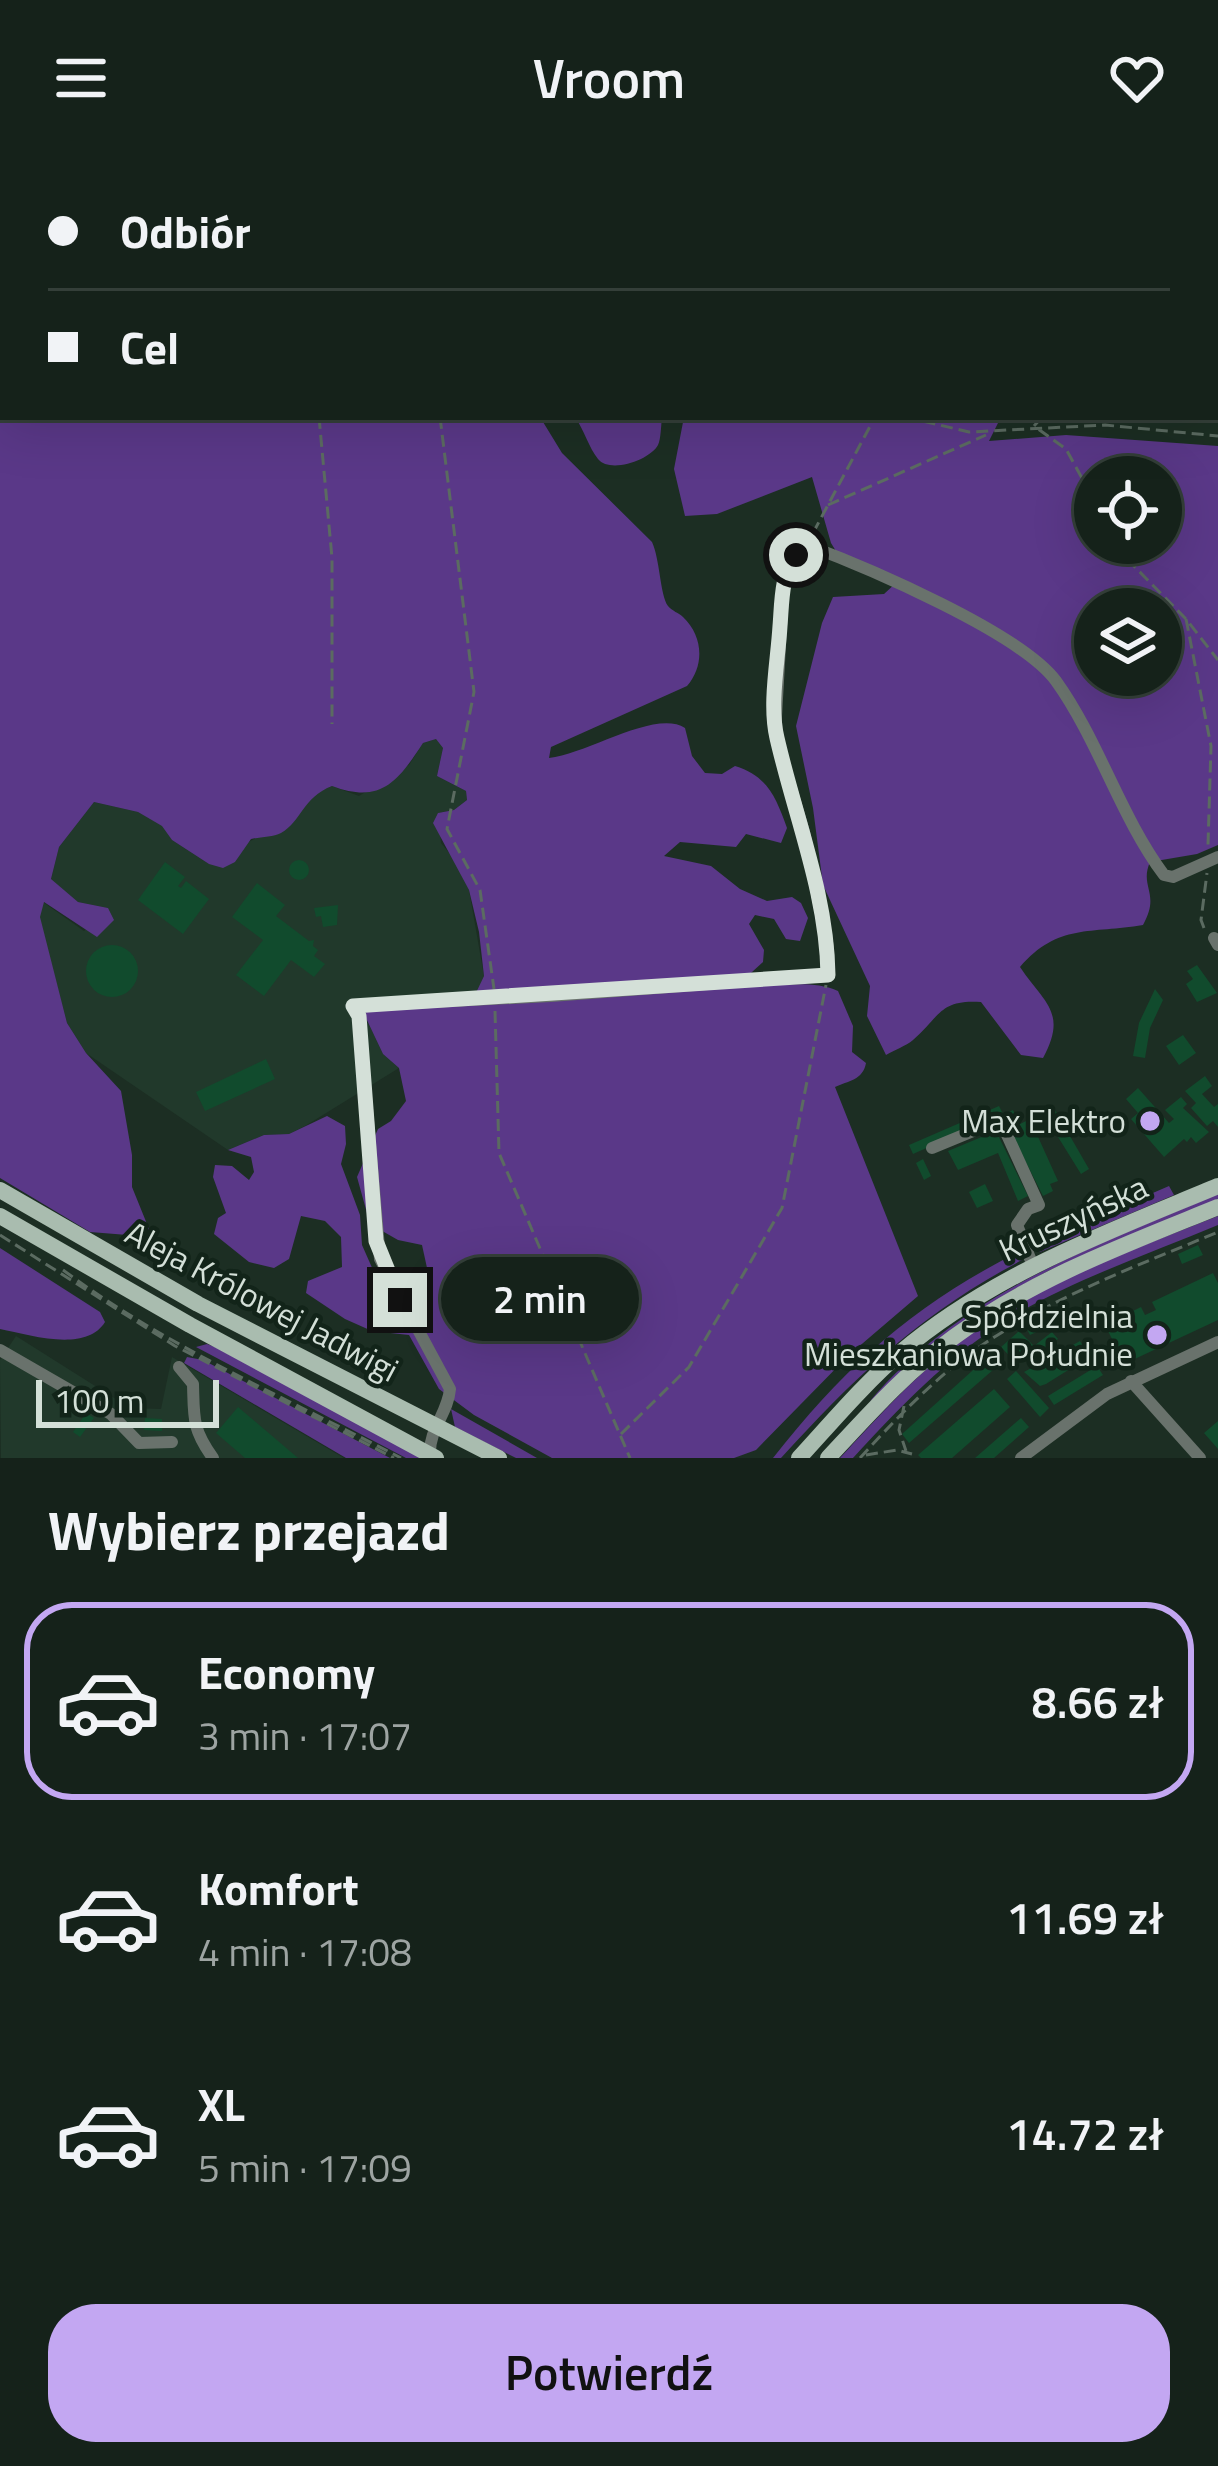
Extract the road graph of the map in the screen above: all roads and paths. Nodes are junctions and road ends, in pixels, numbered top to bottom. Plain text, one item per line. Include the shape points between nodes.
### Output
1 (319, 420) edge
2 (440, 420) edge
3 (873, 420) edge
4 (917, 420) edge
5 (1040, 420) edge
6 (1034, 427) junction
7 (992, 432) junction
8 (1218, 436) edge
9 (1074, 464) edge
10 (828, 505) junction
11 (807, 545) junction
12 (1132, 564) edge
13 (1186, 619) junction
14 (1218, 659) edge
15 (332, 724) dead end
16 (1213, 860) edge
17 (1216, 942) edge
18 (828, 975) junction
19 (495, 999) junction
20 (932, 1148) dead end
21 (1218, 1186) edge
22 (0, 1190) edge
23 (1218, 1207) edge
24 (0, 1216) edge
25 (1218, 1232) edge
26 (0, 1233) edge
27 (1033, 1266) junction
28 (1218, 1342) edge
29 (0, 1350) edge
30 (179, 1366) dead end
31 (1131, 1381) junction
32 (904, 1409) junction
33 (435, 1426) junction
34 (620, 1435) junction
35 (172, 1442) dead end
36 (433, 1456) edge
37 (859, 1457) edge
38 (213, 1458) edge
39 (398, 1458) edge
40 (499, 1458) edge
41 (630, 1458) edge
42 (799, 1458) edge
43 (828, 1458) edge
44 (1021, 1458) edge
45 (1200, 1458) edge

1 - 15 path via 332,558
2 - 19 path via 474,692 447,829 480,890
3 - 10 path
4 - 7 path
5 - 6 path
6 - 7 path
6 - 8 path
6 - 9 path
7 - 10 path
10 - 11 path
11 - 16 street via 1018,647 1053,676 1164,875
11 - 18 street via 788,566 783,592 776,734 804,832
12 - 13 path
13 - 14 path
13 - 16 path via 1211,746
16 - 17 path via 1202,923
18 - 19 street
18 - 34 path via 782,1208 688,1366
19 - 33 street via 353,1006 376,1241 447,1378 449,1399
19 - 34 path via 499,1153
20 - 27 street via 995,1122 1003,1126 1039,1205 1017,1226
21 - 27 main road, Kruszyńska
22 - 33 main road, Aleja Królowej Jadwigi
23 - 43 main road, Kruszyńska via 995,1308 924,1360
24 - 36 main road, Aleja Królowej Jadwigi
25 - 32 path via 1029,1316
26 - 39 path via 109,1302
27 - 42 main road, Kruszyńska via 904,1350
28 - 31 street
29 - 35 street via 111,1414 140,1443
30 - 38 street via 193,1384 191,1414
31 - 44 street
31 - 45 street
32 - 37 path
32 - 37 path via 900,1436 909,1454
33 - 36 street
33 - 40 main road, Aleja Królowej Jadwigi
34 - 41 path

